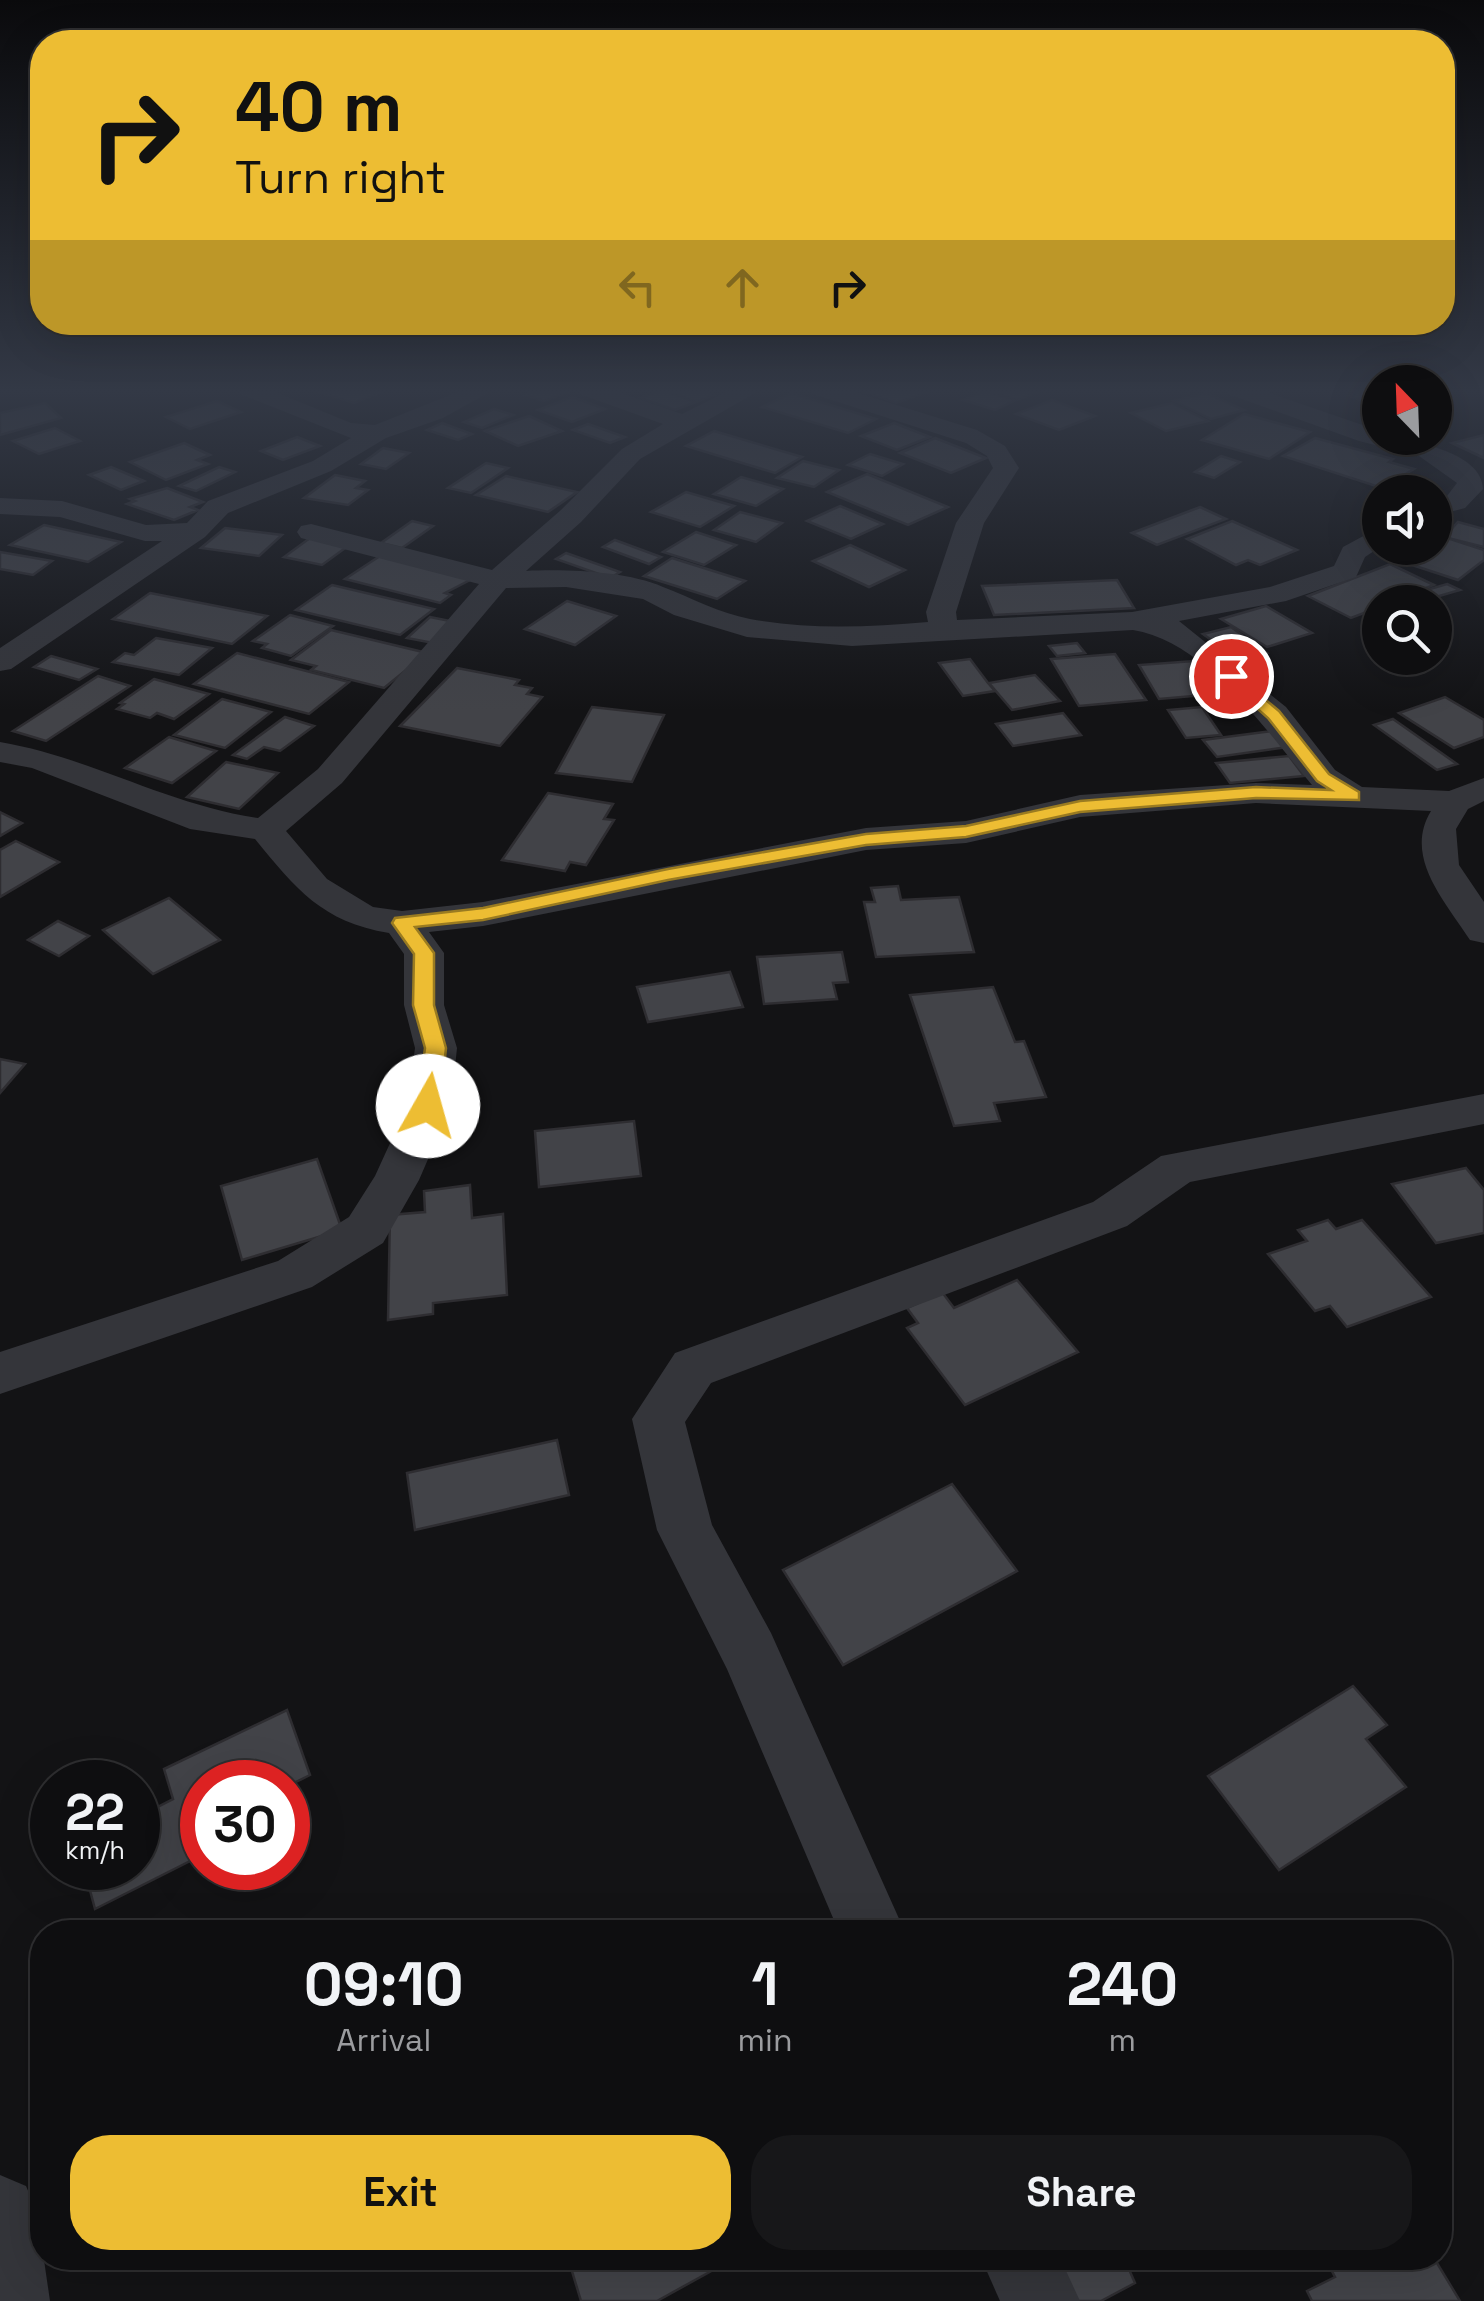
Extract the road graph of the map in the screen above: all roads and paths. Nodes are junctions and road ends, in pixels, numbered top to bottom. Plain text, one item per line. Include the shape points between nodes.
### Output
1 (245, 496) edge
2 (590, 496) edge
3 (987, 496) edge
4 (0, 506) edge
5 (195, 532) junction
6 (311, 532) dead end
7 (1362, 547) edge
8 (498, 580) junction
9 (1132, 621) junction
10 (944, 630) junction
11 (0, 662) edge
12 (0, 752) edge
13 (1469, 795) edge
14 (1352, 796) junction
15 (266, 830) junction
16 (402, 923) junction
17 (1484, 931) edge
18 (1478, 1120) edge
19 (0, 1374) edge
20 (867, 1920) edge
21 (0, 2212) edge
22 (1025, 2270) edge
23 (11, 2301) edge
24 (1041, 2301) edge

1 - 5 street via 218,507
2 - 8 street
3 - 10 street via 970,523 940,612
4 - 5 street via 62,509 146,533
5 - 11 street
6 - 8 street
7 - 9 street via 1346,570 1328,579
8 - 10 street via 566,578 651,592 700,614 791,634
8 - 15 street via 330,776
9 - 10 street
9 - 14 street via 1166,626 1210,657 1274,714 1323,777
12 - 15 street via 40,760 203,821
13 - 14 street
13 - 17 street via 1438,829 1441,865
14 - 16 street via 1256,793 1080,806 966,832 866,840 483,914
15 - 16 street via 314,888 363,917
16 - 19 street via 424,953 424,1005 436,1048 428,1106 366,1230 295,1274
18 - 20 street via 1177,1168 1110,1214 693,1368 658,1419 685,1530 750,1654
21 - 23 street
22 - 24 street

